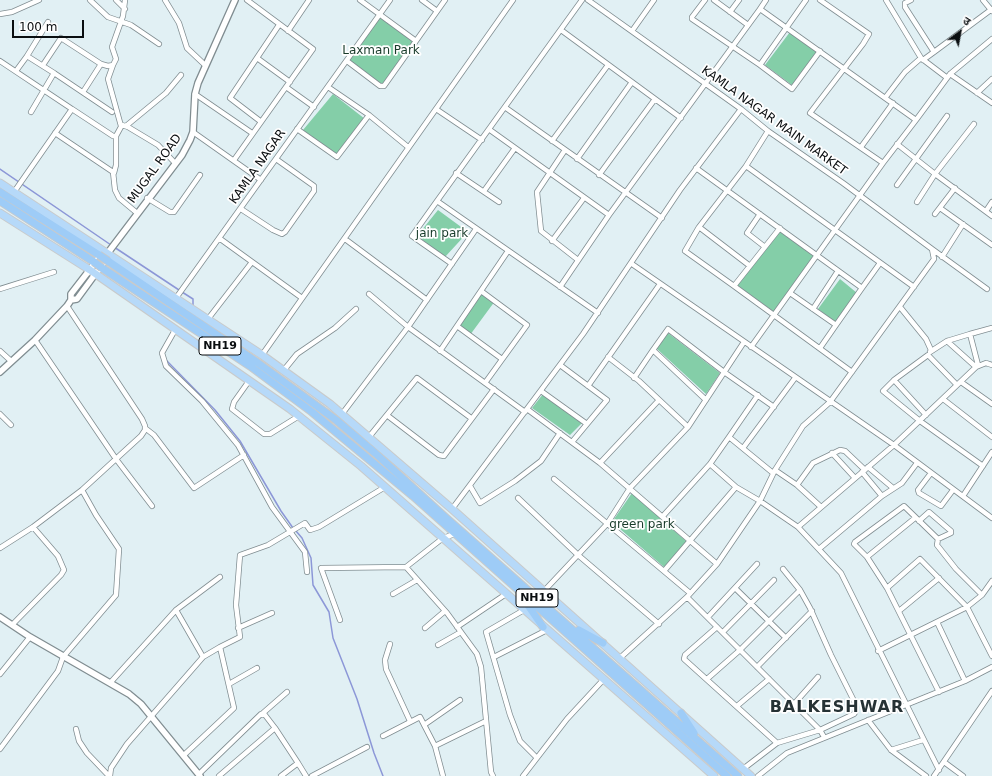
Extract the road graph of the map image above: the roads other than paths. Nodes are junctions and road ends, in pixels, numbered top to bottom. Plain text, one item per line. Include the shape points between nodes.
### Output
1 (39, 0) edge
2 (90, 0) edge
3 (116, 0) edge
4 (125, 0) edge
5 (165, 0) edge
6 (235, 0) edge
7 (247, 0) edge
8 (360, 0) edge
9 (390, 0) edge
10 (422, 0) edge
11 (445, 0) edge
12 (513, 0) edge
13 (582, 0) edge
14 (588, 0) edge
15 (654, 0) edge
16 (705, 0) edge
17 (714, 0) edge
18 (739, 0) edge
19 (766, 0) edge
20 (806, 0) edge
21 (820, 0) edge
22 (886, 0) edge
23 (911, 0) edge
24 (983, 0) edge
25 (307, 1) edge
26 (124, 9) junction
27 (760, 9) junction
28 (992, 10) edge
29 (437, 11) junction
30 (730, 12) junction
31 (0, 14) edge
32 (380, 14) junction
33 (121, 21) junction
34 (48, 22) dead end
35 (280, 25) junction
36 (748, 25) junction
37 (788, 28) junction
38 (561, 30) junction
39 (288, 31) junction
40 (632, 31) junction
41 (992, 39) edge
42 (416, 41) junction
43 (159, 44) dead end
44 (733, 46) junction
45 (820, 52) junction
46 (934, 52) junction
47 (27, 56) junction
48 (257, 58) junction
49 (922, 59) junction
50 (0, 61) edge
51 (347, 61) junction
52 (101, 64) junction
53 (43, 65) junction
54 (113, 65) junction
55 (205, 65) junction
56 (608, 65) junction
57 (760, 65) junction
58 (844, 68) junction
59 (16, 72) junction
60 (54, 73) junction
61 (181, 75) dead end
62 (948, 76) junction
63 (992, 79) edge
64 (290, 82) junction
65 (632, 82) junction
66 (705, 83) junction
67 (286, 87) junction
68 (328, 87) junction
69 (44, 90) junction
70 (83, 92) junction
71 (977, 93) junction
72 (195, 94) junction
73 (885, 98) junction
74 (655, 99) junction
75 (893, 103) junction
76 (992, 103) edge
77 (314, 107) junction
78 (506, 108) junction
79 (72, 109) junction
80 (436, 109) junction
81 (741, 109) junction
82 (31, 112) dead end
83 (112, 112) dead end
84 (369, 115) junction
85 (947, 116) dead end
86 (681, 118) junction
87 (916, 120) junction
88 (260, 121) junction
89 (974, 124) dead end
90 (124, 126) junction
91 (297, 129) junction
92 (490, 130) junction
93 (768, 131) junction
94 (193, 132) junction
95 (55, 133) junction
96 (252, 133) junction
97 (116, 136) junction
98 (482, 140) junction
99 (552, 141) junction
100 (897, 144) junction
101 (408, 147) junction
102 (861, 147) junction
103 (514, 148) junction
104 (565, 150) junction
105 (916, 158) junction
106 (276, 159) junction
107 (578, 159) junction
108 (234, 160) junction
109 (175, 163) junction
110 (883, 163) junction
111 (746, 166) junction
112 (696, 168) junction
113 (114, 173) junction
114 (456, 173) junction
115 (549, 173) junction
116 (935, 174) junction
117 (200, 175) dead end
118 (599, 175) junction
119 (262, 180) junction
120 (0, 183) edge
121 (897, 185) dead end
122 (955, 188) junction
123 (727, 190) junction
124 (0, 192) edge
125 (14, 192) junction
126 (484, 192) junction
127 (626, 194) junction
128 (860, 196) junction
129 (148, 198) junction
130 (584, 198) junction
131 (0, 201) edge
132 (437, 201) junction
133 (499, 202) dead end
134 (917, 202) dead end
135 (992, 202) edge
136 (940, 208) junction
137 (241, 209) junction
138 (986, 211) junction
139 (0, 213) edge
140 (137, 213) junction
141 (760, 214) junction
142 (935, 214) dead end
143 (609, 215) junction
144 (992, 216) edge
145 (662, 218) junction
146 (963, 224) junction
147 (699, 227) junction
148 (780, 228) junction
149 (476, 229) junction
150 (835, 231) junction
151 (219, 238) junction
152 (345, 239) junction
153 (552, 241) junction
154 (992, 245) edge
155 (765, 247) junction
156 (110, 249) junction
157 (932, 250) junction
158 (508, 251) junction
159 (817, 255) junction
160 (942, 257) junction
161 (578, 260) junction
162 (252, 262) junction
163 (880, 263) junction
164 (452, 264) junction
165 (632, 264) junction
166 (750, 266) junction
167 (838, 271) junction
168 (54, 272) dead end
169 (93, 272) junction
170 (660, 284) junction
171 (734, 286) junction
172 (560, 287) junction
173 (914, 287) junction
174 (862, 288) junction
175 (0, 289) edge
176 (987, 289) dead end
177 (481, 291) junction
178 (790, 293) junction
179 (179, 294) junction
180 (369, 294) dead end
181 (302, 298) junction
182 (427, 300) junction
183 (67, 306) junction
184 (900, 307) junction
185 (356, 309) dead end
186 (813, 309) junction
187 (598, 313) junction
188 (775, 315) junction
189 (208, 319) junction
190 (836, 325) junction
191 (457, 326) junction
192 (408, 327) junction
193 (992, 328) edge
194 (175, 330) junction
195 (970, 334) junction
196 (35, 340) junction
197 (744, 342) junction
198 (947, 342) junction
199 (751, 347) junction
200 (820, 348) junction
201 (653, 350) junction
202 (0, 351) edge
203 (440, 351) junction
204 (929, 353) junction
205 (262, 355) junction
206 (608, 357) junction
207 (502, 359) junction
208 (11, 361) junction
209 (560, 365) junction
210 (992, 365) edge
211 (977, 366) junction
212 (284, 370) junction
213 (0, 372) edge
214 (724, 372) junction
215 (852, 372) junction
216 (634, 378) junction
217 (795, 378) junction
218 (249, 380) junction
219 (894, 380) junction
220 (485, 383) junction
221 (959, 383) junction
222 (588, 386) junction
223 (494, 389) junction
224 (541, 390) junction
225 (758, 396) junction
226 (943, 399) junction
227 (660, 400) junction
228 (706, 400) junction
229 (830, 402) junction
230 (992, 404) edge
231 (774, 407) junction
232 (526, 411) junction
233 (0, 414) edge
234 (342, 414) junction
235 (926, 415) junction
236 (299, 416) junction
237 (388, 416) junction
238 (471, 418) junction
239 (920, 420) junction
240 (587, 424) junction
241 (11, 425) dead end
242 (688, 427) junction
243 (145, 428) junction
244 (560, 433) junction
245 (369, 437) junction
246 (729, 437) junction
247 (992, 437) edge
248 (572, 442) junction
249 (894, 445) junction
250 (743, 448) junction
251 (992, 452) edge
252 (832, 453) junction
253 (244, 455) junction
254 (116, 460) junction
255 (600, 463) junction
256 (917, 463) junction
257 (710, 464) junction
258 (983, 466) junction
259 (865, 470) junction
260 (774, 471) junction
261 (930, 473) junction
262 (855, 478) junction
263 (554, 479) dead end
264 (797, 485) junction
265 (470, 486) junction
266 (385, 487) junction
267 (736, 487) junction
268 (630, 488) junction
269 (893, 488) junction
270 (82, 490) junction
271 (953, 490) junction
272 (882, 496) junction
273 (963, 496) junction
274 (518, 498) dead end
275 (760, 501) junction
276 (152, 506) dead end
277 (821, 508) junction
278 (452, 509) junction
279 (992, 510) edge
280 (663, 516) junction
281 (990, 517) edge
282 (917, 520) junction
283 (607, 524) junction
284 (33, 527) junction
285 (798, 527) junction
286 (294, 530) junction
287 (455, 534) junction
288 (443, 538) junction
289 (938, 539) junction
290 (690, 541) junction
291 (0, 548) edge
292 (819, 549) junction
293 (578, 555) junction
294 (867, 557) junction
295 (716, 564) junction
296 (757, 564) dead end
297 (406, 567) junction
298 (783, 569) dead end
299 (664, 571) junction
300 (307, 572) dead end
301 (220, 577) dead end
302 (939, 578) junction
303 (417, 580) junction
304 (774, 580) dead end
305 (992, 581) edge
306 (735, 588) junction
307 (887, 588) junction
308 (518, 590) junction
309 (800, 590) junction
310 (544, 591) junction
311 (393, 594) dead end
312 (506, 594) junction
313 (689, 595) junction
314 (982, 595) junction
315 (751, 604) junction
316 (967, 607) junction
317 (176, 610) junction
318 (524, 610) junction
319 (445, 611) junction
320 (812, 611) junction
321 (899, 611) junction
322 (272, 613) dead end
323 (0, 617) edge
324 (708, 617) junction
325 (340, 620) dead end
326 (562, 620) junction
327 (769, 621) junction
328 (937, 622) junction
329 (12, 624) junction
330 (659, 624) junction
331 (457, 627) junction
332 (717, 627) junction
333 (238, 628) junction
334 (425, 628) dead end
335 (545, 628) junction
336 (461, 632) junction
337 (723, 632) junction
338 (911, 634) junction
339 (30, 637) junction
340 (786, 638) junction
341 (604, 643) junction
342 (390, 644) dead end
343 (438, 645) dead end
344 (220, 647) junction
345 (740, 650) junction
346 (878, 651) junction
347 (992, 656) edge
348 (63, 657) junction
349 (203, 657) junction
350 (494, 657) junction
351 (620, 658) junction
352 (757, 667) junction
353 (992, 667) edge
354 (257, 668) dead end
355 (0, 674) edge
356 (818, 677) dead end
357 (708, 679) junction
358 (769, 679) junction
359 (604, 680) junction
360 (965, 681) junction
361 (110, 683) junction
362 (229, 684) junction
363 (992, 691) edge
364 (287, 692) dead end
365 (939, 692) junction
366 (460, 700) dead end
367 (794, 704) junction
368 (905, 705) junction
369 (737, 706) junction
370 (681, 713) junction
371 (151, 714) junction
372 (263, 714) junction
373 (486, 720) junction
374 (868, 720) junction
375 (410, 721) junction
376 (424, 725) junction
377 (275, 728) junction
378 (76, 729) dead end
379 (820, 730) junction
380 (383, 736) dead end
381 (824, 737) junction
382 (923, 740) junction
383 (699, 742) junction
384 (777, 743) junction
385 (435, 746) junction
386 (367, 747) dead end
387 (0, 749) edge
388 (891, 750) junction
389 (184, 755) junction
390 (537, 758) junction
391 (944, 762) junction
392 (298, 763) junction
393 (744, 769) junction
394 (939, 770) junction
395 (199, 775) edge
396 (110, 776) edge
397 (219, 776) edge
398 (281, 776) edge
399 (306, 776) edge
400 (312, 776) edge
401 (443, 776) edge
402 (494, 776) edge
403 (523, 776) edge
404 (714, 776) edge
405 (727, 776) edge
406 (738, 776) edge
407 (751, 776) edge
408 (758, 776) edge
409 (926, 776) edge
410 (934, 776) edge
411 (963, 776) edge

1 - 31 street via 12,12
2 - 33 street via 108,16
3 - 26 street
4 - 26 street
5 - 55 street via 179,23 187,48
6 - 55 street, MUGAL ROAD
7 - 35 street
8 - 32 street
9 - 32 street, KAMLA NAGAR
10 - 29 street
11 - 29 street
12 - 80 street
13 - 38 street
14 - 40 street, KAMLA NAGAR MAIN MARKET
15 - 40 street
16 - 44 street via 691,18
17 - 30 street
18 - 30 street
19 - 27 street
20 - 37 street
21 - 58 street via 869,34
22 - 49 street
23 - 46 street via 905,7
24 - 28 street
25 - 39 street
26 - 33 street
27 - 36 street
27 - 37 street
28 - 46 street
29 - 42 street
30 - 36 street
32 - 42 street
32 - 51 street, KAMLA NAGAR
33 - 43 street
33 - 54 street via 112,47 116,60
34 - 47 street
35 - 39 street
35 - 48 street
36 - 44 street
37 - 45 street
37 - 57 street
38 - 56 street
38 - 78 street
39 - 64 street via 312,49
40 - 66 street, KAMLA NAGAR MAIN MARKET
41 - 62 street
42 - 51 street via 383,86
44 - 57 street
44 - 66 street
45 - 57 street via 792,89
45 - 58 street
46 - 49 street
47 - 53 street
47 - 59 street
48 - 64 street
48 - 88 street via 230,98
49 - 62 street
49 - 73 street via 905,72
50 - 59 street
51 - 68 street, KAMLA NAGAR
52 - 53 street via 61,38
52 - 54 street
52 - 70 street
53 - 60 street
54 - 90 street via 108,79
55 - 72 street, MUGAL ROAD
56 - 65 street
56 - 99 street
58 - 73 street
58 - 102 street via 810,113
59 - 69 street
60 - 69 street
60 - 70 street
61 - 90 street via 166,93
62 - 71 street
62 - 87 street
63 - 71 street
64 - 67 street
65 - 74 street
65 - 107 street
66 - 81 street, KAMLA NAGAR MAIN MARKET
66 - 86 street
67 - 77 street
67 - 88 street
68 - 77 street, KAMLA NAGAR
68 - 84 street
69 - 79 street
69 - 82 street
70 - 83 street
71 - 76 street
72 - 94 street, MUGAL ROAD
72 - 96 street
73 - 75 street
74 - 86 street
74 - 118 street
75 - 87 street
75 - 102 street
77 - 91 street, KAMLA NAGAR
78 - 92 street
78 - 99 street
79 - 95 street
79 - 97 street
80 - 98 street
80 - 101 street
81 - 93 street, KAMLA NAGAR MAIN MARKET
81 - 112 street
84 - 91 street via 337,157
84 - 101 street
85 - 105 street
86 - 127 street
87 - 100 street
88 - 96 street
89 - 116 street
90 - 97 street
90 - 109 street via 158,145
91 - 106 street, KAMLA NAGAR
92 - 98 street
92 - 103 street
93 - 111 street
93 - 128 street, KAMLA NAGAR MAIN MARKET
94 - 108 street
94 - 109 street, MUGAL ROAD via 187,147
95 - 113 street
95 - 125 street
96 - 108 street
97 - 113 street
98 - 114 street
99 - 104 street
100 - 105 street
100 - 110 street
101 - 152 street
102 - 110 street
103 - 115 street
103 - 126 street
104 - 107 street
104 - 115 street
105 - 116 street
105 - 121 street
106 - 119 street, KAMLA NAGAR
106 - 137 street via 314,186 314,191 282,234
107 - 118 street
108 - 119 street
109 - 129 street, MUGAL ROAD
110 - 128 street
111 - 123 street
111 - 150 street
112 - 123 street
112 - 145 street
113 - 140 street via 119,198
114 - 126 street
114 - 132 street
115 - 130 street
115 - 153 street via 537,194 541,231
116 - 122 street
116 - 134 street
117 - 129 street via 174,212
118 - 127 street
119 - 137 street, KAMLA NAGAR
120 - 125 main road
122 - 136 street
122 - 138 street
123 - 141 street
123 - 147 street
124 - 326 highway, NH19, bridge via 204,325 336,420
125 - 156 main road
126 - 133 street
127 - 143 street
127 - 145 street
128 - 150 street
128 - 157 street, KAMLA NAGAR MAIN MARKET
129 - 140 street, MUGAL ROAD
130 - 143 street
130 - 153 street
131 - 287 highway, NH19, bridge via 250,366 334,430
132 - 149 street
132 - 164 street via 412,236
135 - 138 street
136 - 142 street
136 - 146 street
137 - 151 street, KAMLA NAGAR
138 - 144 street
139 - 169 main road
140 - 156 street, MUGAL ROAD
141 - 148 street
141 - 155 street via 746,233
143 - 161 street
145 - 165 street
146 - 154 street
146 - 160 street
147 - 166 street
147 - 171 street via 685,251
148 - 155 street
148 - 159 street
149 - 158 street
149 - 164 street
150 - 159 street
150 - 163 street
151 - 162 street
151 - 179 street, KAMLA NAGAR
152 - 181 street
152 - 182 street
153 - 161 street
155 - 166 street
156 - 169 street, MUGAL ROAD via 108,258
156 - 179 main road
157 - 160 street, KAMLA NAGAR MAIN MARKET
157 - 173 street via 934,259
158 - 172 street
158 - 177 street
159 - 167 street
159 - 178 street
160 - 176 street, KAMLA NAGAR MAIN MARKET
161 - 172 street
162 - 181 street
162 - 189 street
163 - 173 street
163 - 174 street
164 - 182 street
165 - 170 street
165 - 187 street
166 - 171 street
167 - 174 street
167 - 186 street
168 - 175 street
169 - 183 street, MUGAL ROAD via 78,298 71,300
169 - 194 main road
170 - 197 street
170 - 206 street
171 - 188 street
172 - 187 street
173 - 184 street
174 - 190 street
177 - 191 street
177 - 207 street via 527,325
178 - 186 street
178 - 188 street
179 - 189 main road
180 - 192 street
181 - 205 street
182 - 192 street
183 - 196 street, MUGAL ROAD
183 - 243 street via 142,419
184 - 204 street via 926,339
184 - 215 street
185 - 212 street via 335,328 297,354
186 - 190 street
187 - 209 street
188 - 199 street
188 - 200 street
189 - 205 main road
190 - 200 street
191 - 203 street
191 - 207 street
192 - 203 street
192 - 234 street
193 - 195 street
194 - 218 main road
194 - 253 street via 162,353 166,366 219,420
195 - 198 street
195 - 211 street
196 - 208 street, MUGAL ROAD
196 - 254 street
197 - 199 street
197 - 214 street
198 - 204 street
198 - 211 street
199 - 217 street
200 - 215 street
201 - 214 street via 666,330 669,330
201 - 216 street
201 - 228 street
202 - 208 street
203 - 220 street
204 - 219 street
204 - 221 street
205 - 212 main road
206 - 216 street
206 - 222 street
207 - 220 street
208 - 213 street, MUGAL ROAD
209 - 222 street
209 - 224 street
210 - 211 street via 986,363
211 - 221 street
212 - 234 main road
214 - 225 street
214 - 228 street
215 - 229 street
216 - 227 street
217 - 229 street
217 - 231 street
218 - 236 main road
218 - 236 street via 232,409 264,434 270,434
219 - 235 street
219 - 239 street via 883,391
220 - 223 street
221 - 226 street
221 - 230 street
222 - 240 street via 607,400
223 - 232 street
223 - 238 street
224 - 232 street
224 - 240 street
225 - 231 street
225 - 246 street
226 - 235 street
226 - 247 street
227 - 242 street
227 - 255 street
228 - 242 street
229 - 249 street
229 - 260 street via 803,426
231 - 250 street
232 - 244 street
232 - 265 street
233 - 241 street
234 - 245 main road
235 - 239 street
236 - 266 main road
237 - 238 street via 417,378
237 - 238 street via 441,456 444,456
237 - 245 street
239 - 249 street
239 - 258 street
240 - 248 street
242 - 268 street
243 - 253 street via 154,435 194,488
243 - 254 street via 141,436
244 - 248 street
244 - 265 street via 543,459 480,503
245 - 278 main road
246 - 250 street
246 - 257 street
248 - 255 street
249 - 256 street
249 - 259 street
250 - 260 street
251 - 258 street
252 - 259 street via 845,451
252 - 262 street
252 - 264 street via 810,465
253 - 286 street via 272,507
254 - 270 street
254 - 276 street
255 - 268 street
256 - 261 street
256 - 269 street via 902,483
257 - 267 street
257 - 280 street
258 - 273 street
259 - 262 street
259 - 269 street
259 - 272 street
260 - 264 street
260 - 275 street
261 - 271 street
261 - 271 street via 918,490 919,493 941,506
262 - 277 street
263 - 283 street
264 - 277 street
265 - 278 street
266 - 286 street via 319,527 310,530 306,523
266 - 288 main road
267 - 275 street
267 - 290 street
268 - 280 street
268 - 283 street
269 - 272 street
270 - 284 street
270 - 348 street via 119,549 116,595
271 - 273 street
272 - 292 street
273 - 281 street
274 - 293 street
275 - 285 street
275 - 295 street
277 - 285 street
278 - 310 main road
279 - 281 street
280 - 290 street
282 - 289 street
282 - 289 street via 929,512 951,531
282 - 294 street
282 - 294 street via 904,506 855,542 854,544
283 - 293 street
283 - 299 street
284 - 291 street
284 - 329 street via 58,556 64,570
285 - 292 street
286 - 300 street via 305,552
286 - 333 street via 268,545 240,556 236,605
287 - 288 street
287 - 308 highway, NH19
288 - 297 street
288 - 312 main road
289 - 314 street via 937,545
290 - 295 street
290 - 299 street
292 - 346 street via 841,573
293 - 310 street
293 - 330 street
294 - 307 street
295 - 313 street
296 - 306 street
297 - 303 street
297 - 325 street via 321,568
298 - 309 street
299 - 313 street
301 - 317 street
302 - 307 street via 920,559
302 - 316 street
302 - 321 street
303 - 311 street
303 - 319 street
304 - 315 street
305 - 314 street
306 - 315 street
306 - 324 street
307 - 321 street
308 - 335 highway
308 - 405 highway, NH19
309 - 320 street
309 - 327 street
310 - 341 main road
312 - 318 main road
312 - 331 street
313 - 324 street
313 - 330 street
314 - 316 street
315 - 327 street
315 - 337 street
316 - 328 street
316 - 347 street
317 - 349 street
317 - 361 street
318 - 335 main road
318 - 350 street via 487,632
319 - 331 street
319 - 334 street
320 - 340 street
320 - 379 street via 856,708 854,714
321 - 338 street
322 - 333 street
323 - 329 street
324 - 332 street
326 - 341 highway
326 - 383 highway, NH19
327 - 340 street
327 - 345 street
328 - 338 street
328 - 360 street
329 - 339 street
330 - 351 street
331 - 336 street
332 - 337 street
332 - 357 street via 684,657
333 - 344 street via 240,637
335 - 350 street
335 - 359 main road
336 - 343 street
336 - 373 street via 480,662
337 - 345 street
338 - 346 street
338 - 365 street
339 - 348 street
339 - 355 street
340 - 352 street
341 - 351 main road
342 - 375 street via 385,660 386,669
344 - 349 street
344 - 362 street
345 - 352 street
345 - 357 street
346 - 368 street
348 - 361 street
348 - 387 street via 58,671
349 - 371 street
350 - 390 street via 510,715 520,740
351 - 370 main road
352 - 358 street
353 - 360 street
354 - 362 street
356 - 367 street
357 - 369 street
358 - 367 street
358 - 369 street
359 - 390 street via 567,719
359 - 404 main road
360 - 365 street
361 - 371 street via 142,704
362 - 389 street via 233,710
363 - 391 street
364 - 372 street
365 - 368 street
366 - 376 street
367 - 379 street
368 - 374 street
368 - 382 street
369 - 384 street
370 - 383 highway
370 - 393 main road
371 - 389 street
371 - 396 street via 111,768
372 - 377 street
372 - 395 street
373 - 385 street
373 - 402 street via 491,772
374 - 381 street
374 - 388 street
375 - 376 street via 420,717
375 - 380 street
376 - 385 street
377 - 392 street
377 - 397 street
378 - 396 street via 82,746 95,763
379 - 381 street
379 - 384 street
381 - 408 street via 786,752
382 - 388 street
382 - 394 street
383 - 406 highway, NH19
384 - 393 street
385 - 401 street
386 - 400 street
388 - 409 street
389 - 395 street
390 - 403 street
391 - 394 street
391 - 411 street
392 - 398 street
392 - 399 street
393 - 407 main road
394 - 410 street

